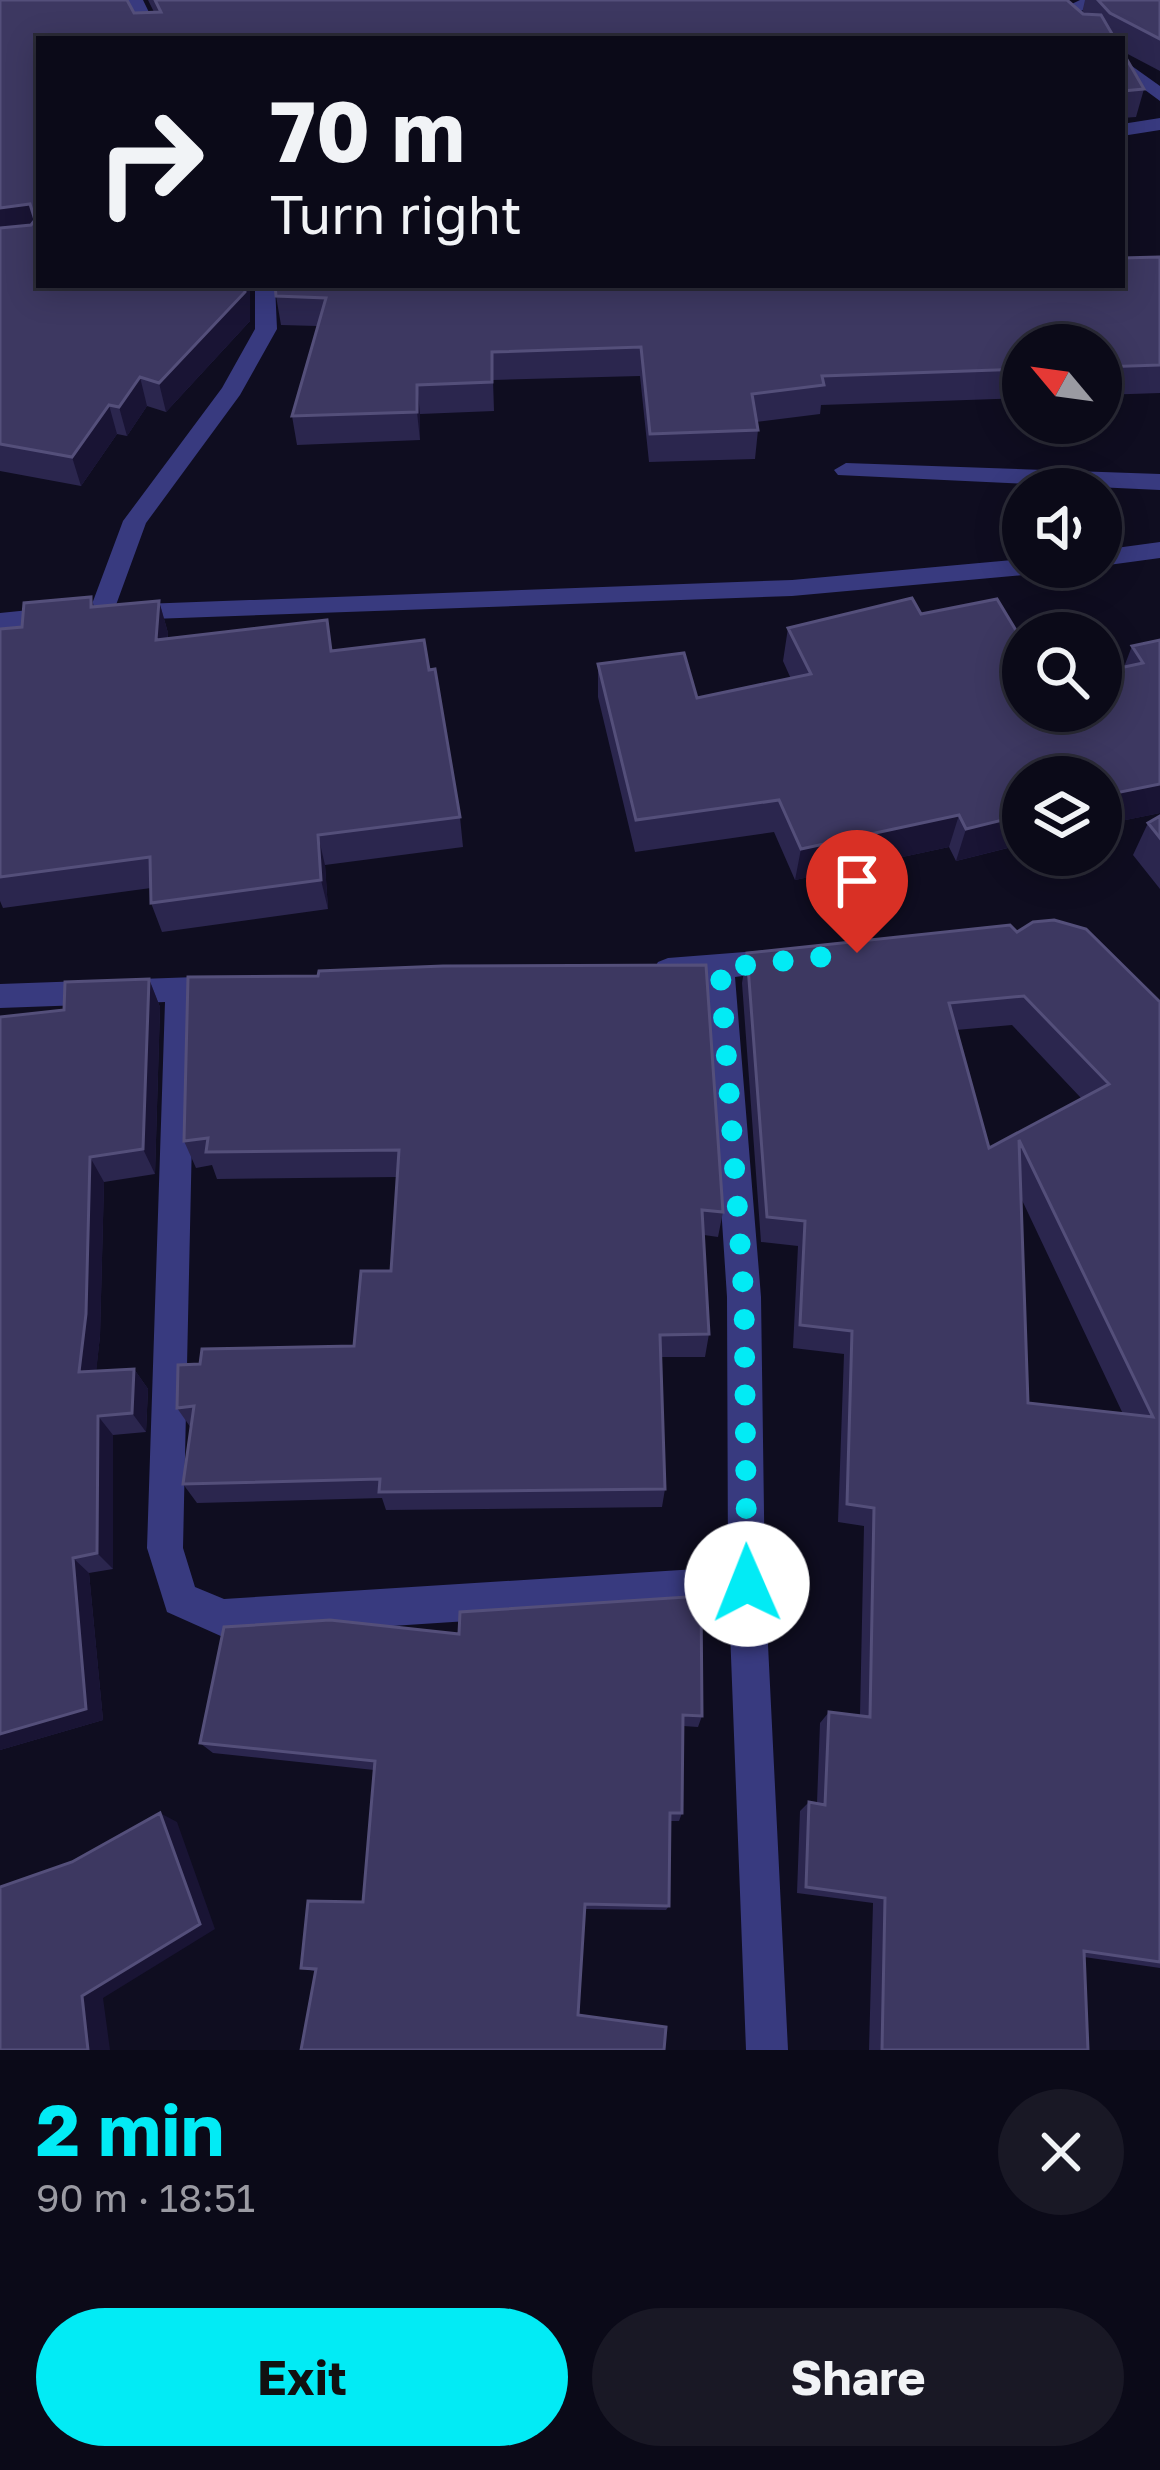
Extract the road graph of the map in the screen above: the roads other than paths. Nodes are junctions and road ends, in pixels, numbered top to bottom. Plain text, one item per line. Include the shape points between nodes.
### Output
1 (134, 0) edge
2 (1095, 0) edge
3 (1059, 14) edge
4 (152, 36) edge
5 (1125, 66) edge
6 (1160, 95) edge
7 (1160, 124) edge
8 (1125, 130) edge
9 (265, 288) edge
10 (846, 470) dead end
11 (1160, 482) edge
12 (1160, 550) edge
13 (1122, 555) edge
14 (1002, 569) edge
15 (101, 612) junction
16 (0, 622) edge
17 (812, 958) edge
18 (720, 968) junction
19 (649, 971) edge
20 (250, 987) edge
21 (180, 990) junction
22 (0, 996) edge
23 (747, 1584) junction
24 (767, 2050) edge

1 - 4 street
2 - 3 street
5 - 6 street
7 - 8 street
9 - 15 street via 266,329 232,390 135,521
10 - 11 street
12 - 13 street
14 - 15 street via 792,587
15 - 16 street
17 - 18 street
18 - 19 street
18 - 23 street via 744,1298
20 - 21 street
21 - 22 street
21 - 23 street via 164,1548 180,1599 223,1618
23 - 24 street

